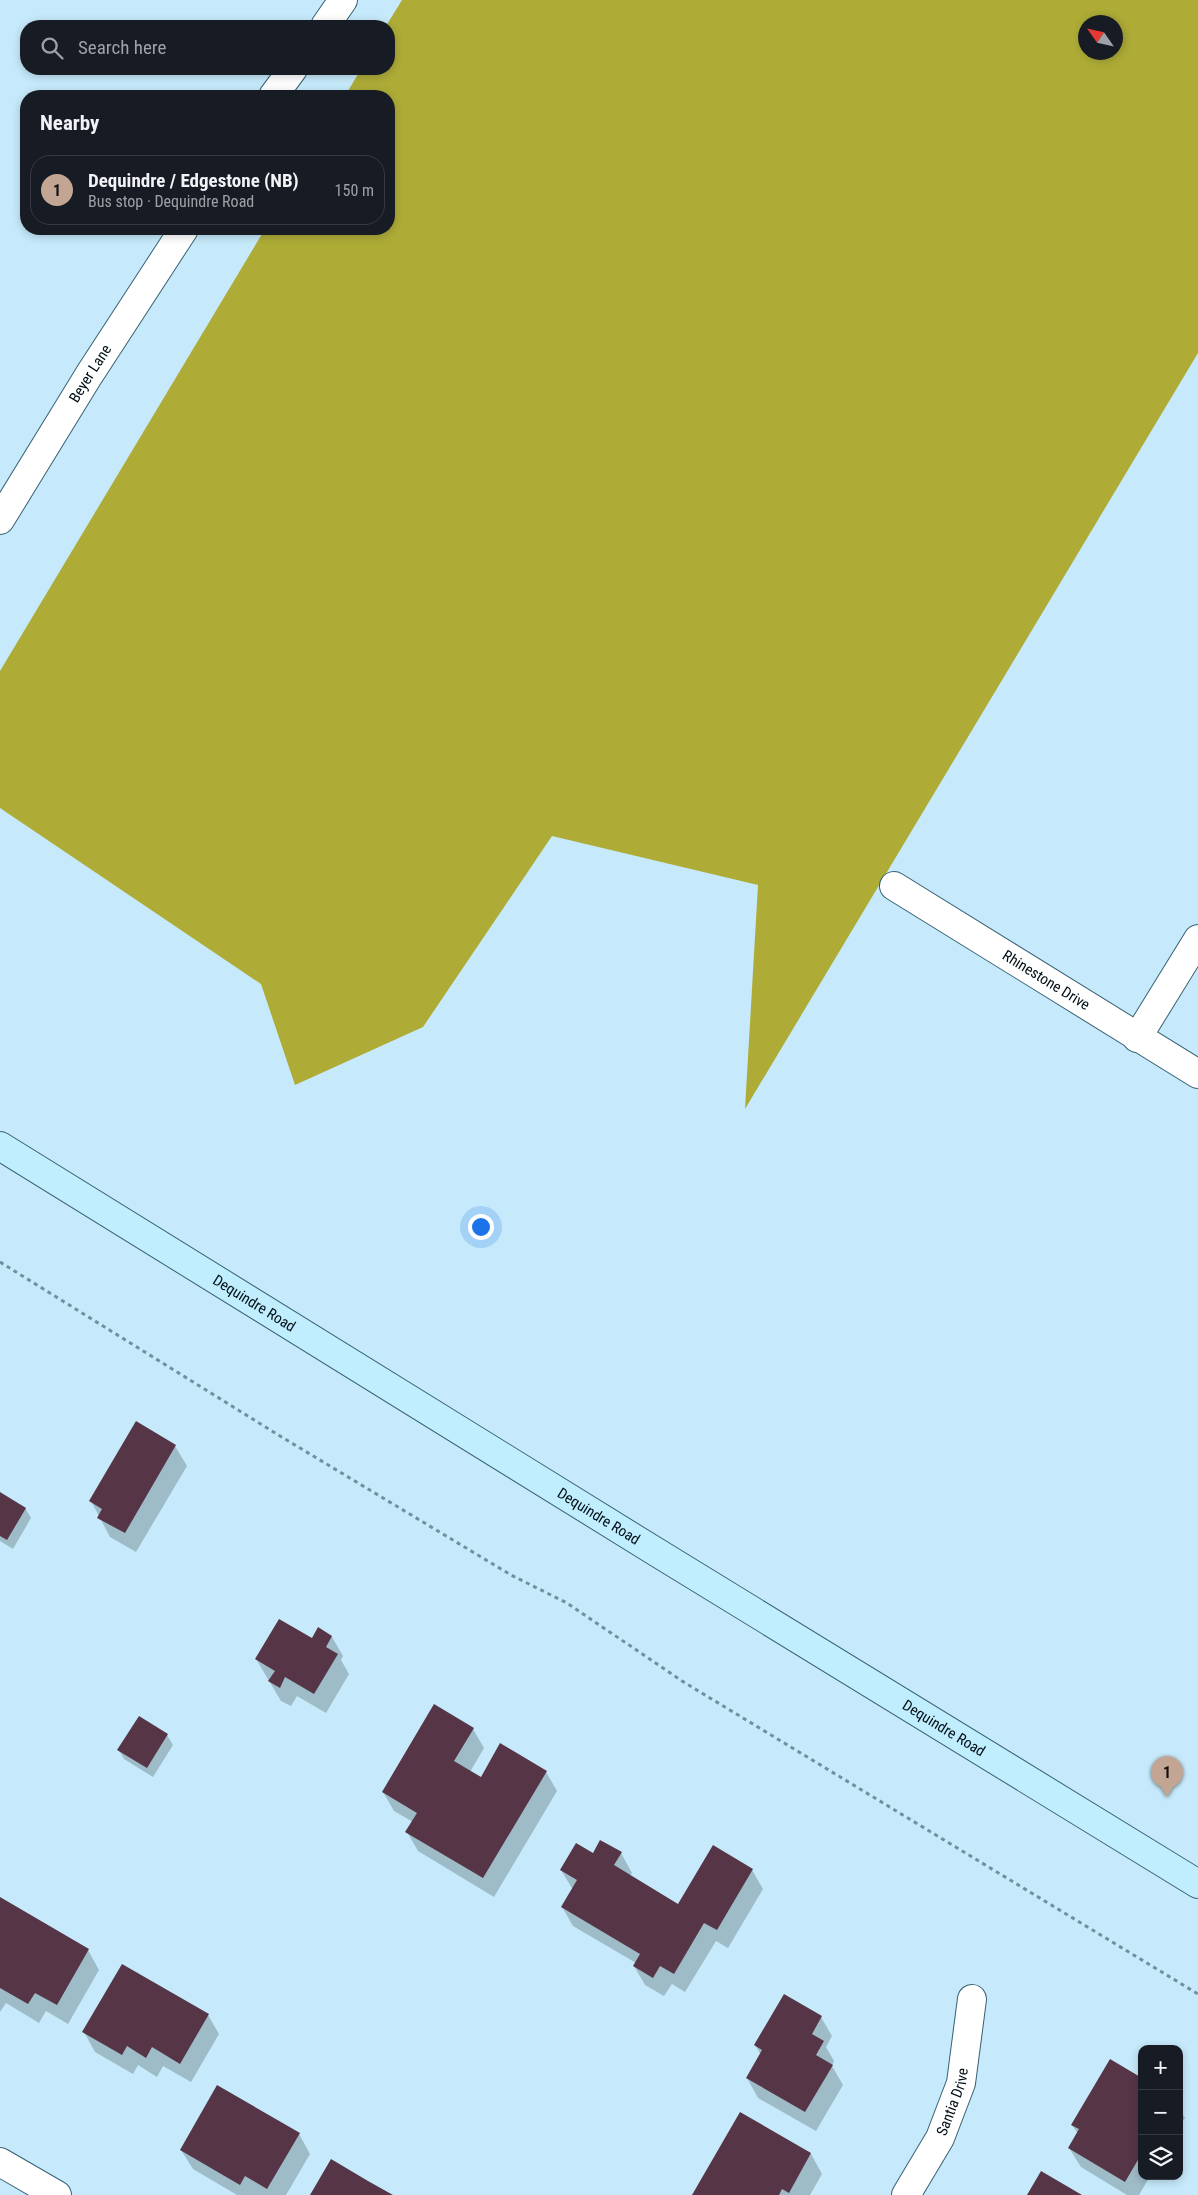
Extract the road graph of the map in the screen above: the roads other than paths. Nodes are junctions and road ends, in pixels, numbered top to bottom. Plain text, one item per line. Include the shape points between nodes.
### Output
1 (343, 0) edge
2 (329, 20) edge
3 (289, 75) edge
4 (277, 90) edge
5 (180, 235) edge
6 (0, 520) edge
7 (894, 886) dead end
8 (1198, 939) edge
9 (1137, 1038) junction
10 (1198, 1074) edge
11 (0, 1146) edge
12 (1198, 1884) edge
13 (972, 1999) dead end
14 (0, 2162) edge
15 (57, 2195) edge
16 (906, 2195) edge

1 - 2 street
3 - 4 street
5 - 6 street, Beyer Lane
7 - 9 street, Rhinestone Drive
8 - 9 street
9 - 10 street, Rhinestone Drive
11 - 12 main road, Dequindre Road
13 - 16 street, Santia Drive via 962,2083 940,2138
14 - 15 street

